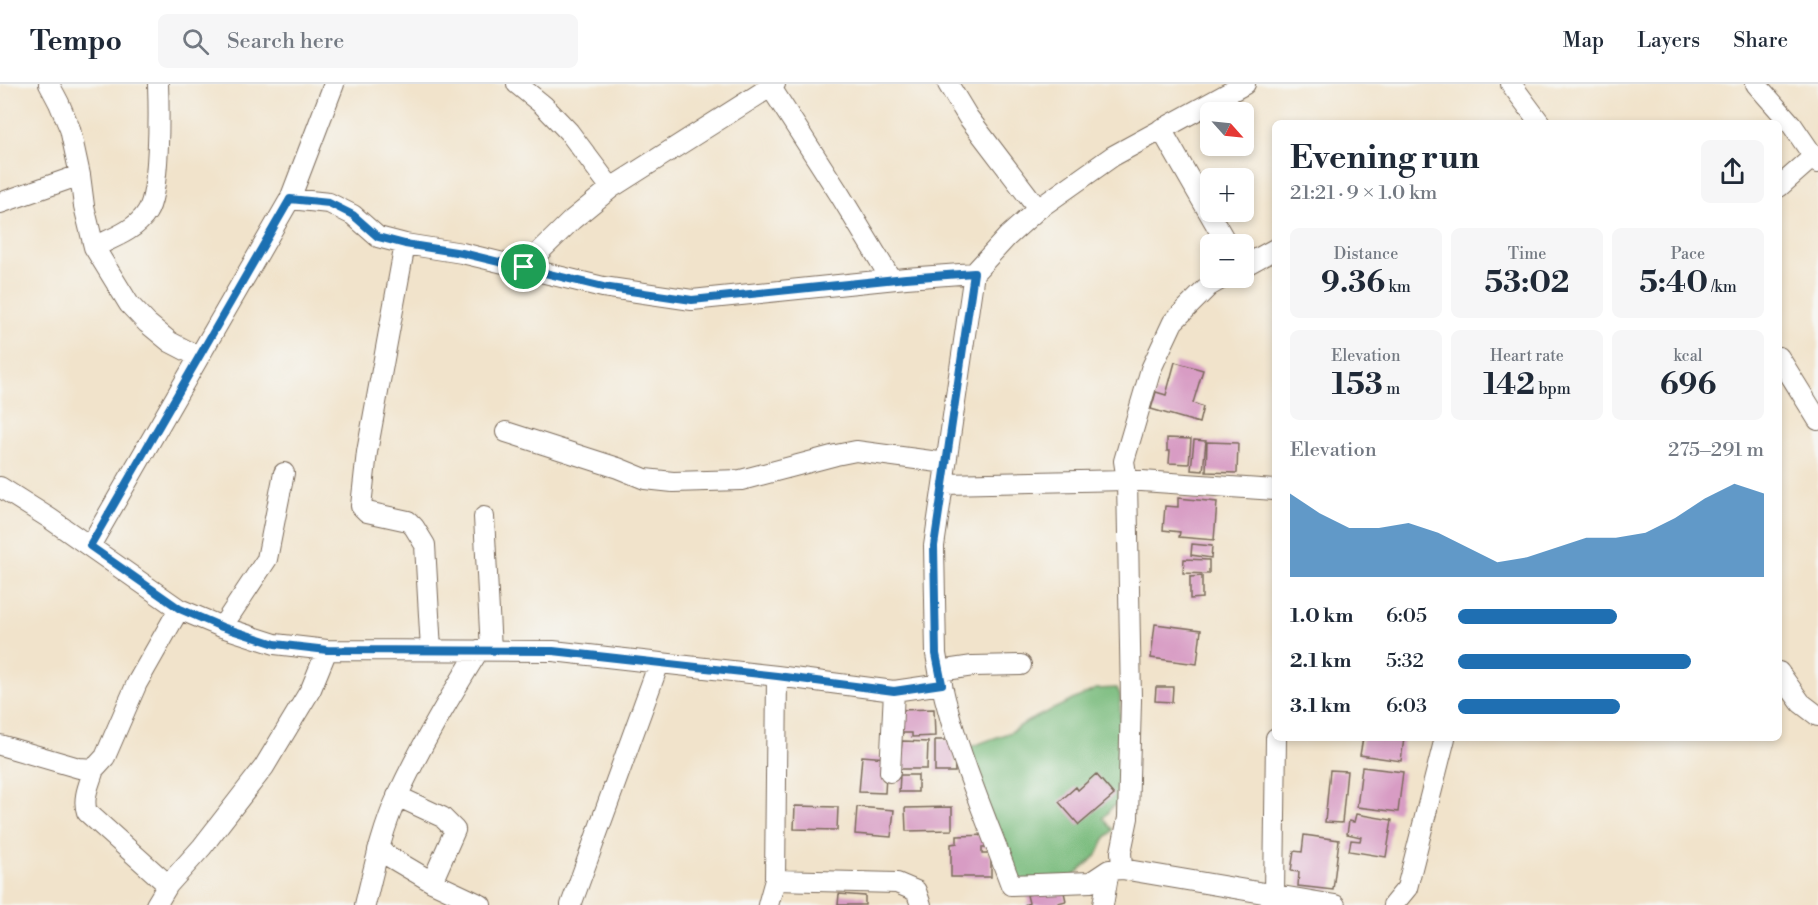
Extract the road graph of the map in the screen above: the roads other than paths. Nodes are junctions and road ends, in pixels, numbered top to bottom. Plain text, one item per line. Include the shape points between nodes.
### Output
1 (49, 84) edge
2 (158, 84) edge
3 (334, 84) edge
4 (517, 84) edge
5 (948, 84) edge
6 (1245, 84) edge
7 (1511, 84) edge
8 (1756, 84) edge
9 (773, 85) edge
10 (1538, 120) edge
11 (1161, 129) junction
12 (1815, 160) edge
13 (80, 175) junction
14 (1782, 185) edge
15 (611, 188) junction
16 (290, 199) junction
17 (0, 203) edge
18 (1038, 209) junction
19 (1221, 234) edge
20 (405, 244) junction
21 (94, 247) junction
22 (1272, 251) edge
23 (1254, 261) edge
24 (524, 267) junction
25 (974, 273) junction
26 (891, 279) junction
27 (1207, 288) edge
28 (199, 357) junction
29 (1782, 362) edge
30 (1818, 420) edge
31 (506, 432) dead end
32 (946, 464) junction
33 (284, 473) dead end
34 (1127, 480) junction
35 (944, 484) junction
36 (0, 487) edge
37 (1272, 490) edge
38 (484, 517) dead end
39 (90, 546) junction
40 (180, 609) junction
41 (222, 627) junction
42 (327, 650) junction
43 (431, 650) junction
44 (485, 650) junction
45 (659, 663) junction
46 (1021, 665) dead end
47 (777, 676) junction
48 (1782, 676) edge
49 (940, 678) junction
50 (894, 691) junction
51 (1818, 716) edge
52 (1276, 741) edge
53 (1443, 741) edge
54 (0, 745) edge
55 (94, 769) junction
56 (890, 772) dead end
57 (397, 796) junction
58 (378, 850) junction
59 (1115, 870) junction
60 (776, 880) junction
61 (432, 882) junction
62 (168, 885) junction
63 (1274, 894) junction
64 (156, 905) edge
65 (365, 905) edge
66 (481, 905) edge
67 (571, 905) edge
68 (768, 905) edge
69 (921, 905) edge
70 (1103, 905) edge
71 (1335, 905) edge
72 (1393, 905) edge

1 - 13 street via 70,129
2 - 21 street via 156,178 148,211 131,229
3 - 16 street
4 - 15 street via 569,132
5 - 18 street via 968,117
6 - 11 street
7 - 10 street
8 - 12 street via 1792,125
9 - 15 street
9 - 26 street
11 - 18 street via 1113,156
11 - 19 street
12 - 14 street
13 - 17 street
13 - 21 street
15 - 24 street
16 - 20 street via 329,203 353,215 378,237
16 - 28 street
18 - 25 street
20 - 24 street
20 - 43 street via 367,452 361,506 367,512 408,521 425,545
21 - 28 street via 129,303 147,323 170,342
22 - 23 street
24 - 26 street via 603,287 692,300
25 - 26 street
25 - 32 street
27 - 34 street via 1173,322 1150,369 1124,461
28 - 39 street
29 - 30 street
31 - 32 street via 645,479 673,482 741,480 856,451
32 - 35 street
33 - 41 street via 267,559
34 - 35 street
34 - 37 street
34 - 59 street via 1131,700 1128,818
35 - 49 street via 934,546
36 - 39 street
38 - 44 street
39 - 40 street
40 - 41 street
40 - 55 street via 137,683 105,757
41 - 42 street via 275,644
42 - 43 street
42 - 62 street via 311,689 264,767
43 - 44 street
44 - 45 street via 553,651
44 - 57 street via 453,692
45 - 47 street
45 - 67 street
46 - 49 street via 973,666
47 - 50 street
47 - 60 street
48 - 51 street via 1801,703
49 - 50 street
49 - 59 street via 967,770 1011,885 1091,882
50 - 56 street
52 - 63 street
53 - 72 street via 1407,888
54 - 55 street
55 - 62 street via 85,799 87,812
57 - 58 street
57 - 61 street via 442,817 455,830
58 - 61 street
58 - 65 street
59 - 63 street
59 - 70 street
60 - 68 street
60 - 69 street via 897,883 916,891
61 - 66 street
62 - 64 street
63 - 71 street

